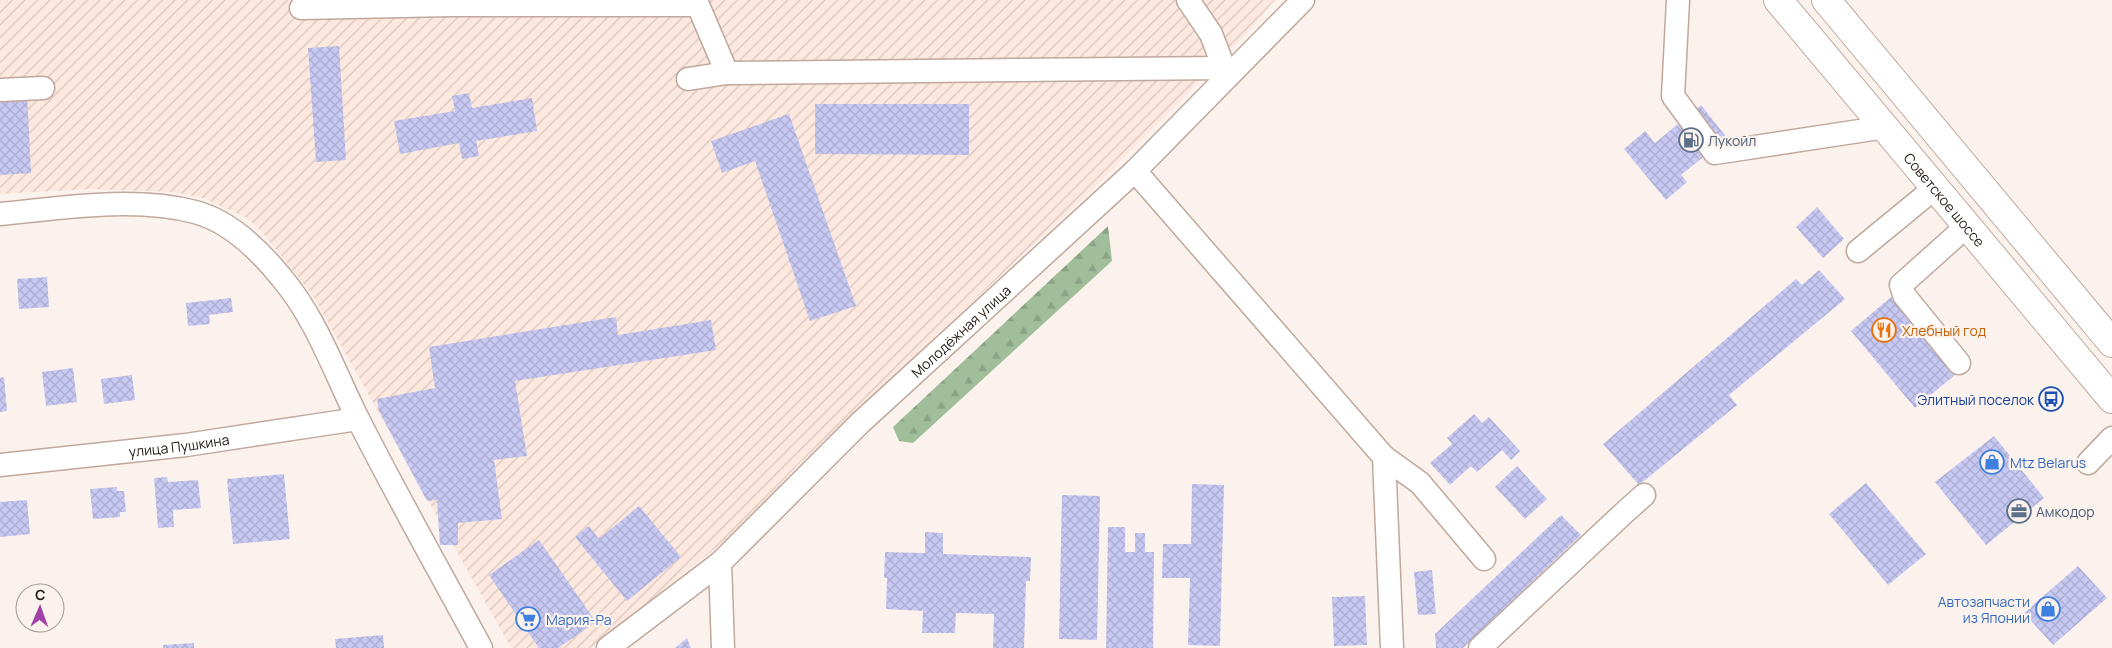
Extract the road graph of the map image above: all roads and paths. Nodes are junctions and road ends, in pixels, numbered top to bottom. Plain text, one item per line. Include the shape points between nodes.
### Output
1 (1188, 0) edge
2 (1302, 0) edge
3 (1678, 0) edge
4 (1778, 0) edge
5 (1826, 0) edge
6 (513, 2) edge
7 (698, 2) edge
8 (301, 8) dead end
9 (1229, 69) junction
10 (727, 73) junction
11 (688, 79) dead end
12 (43, 88) dead end
13 (0, 90) edge
14 (1886, 127) junction
15 (1135, 171) junction
16 (1936, 187) junction
17 (0, 214) edge
18 (1968, 225) junction
19 (1858, 251) dead end
20 (2112, 343) edge
21 (1959, 363) dead end
22 (2112, 399) edge
23 (358, 419) junction
24 (2112, 438) edge
25 (1384, 457) junction
26 (2088, 463) dead end
27 (0, 465) edge
28 (1644, 496) dead end
29 (1484, 559) dead end
30 (720, 562) junction
31 (481, 648) edge
32 (608, 648) edge
33 (723, 648) edge
34 (1392, 648) edge
35 (1480, 648) edge

1 - 9 street
2 - 9 street, Молодёжная улица
3 - 14 street via 1673,96 1715,153
4 - 14 highway, Советское шоссе
5 - 20 highway
6 - 7 street
6 - 8 street
7 - 10 street
9 - 10 street
9 - 15 street, Молодёжная улица
10 - 11 street
12 - 13 street
14 - 16 highway, Советское шоссе
15 - 25 street
15 - 30 street, Молодёжная улица via 860,423
16 - 18 highway, Советское шоссе
16 - 19 street
17 - 23 street via 77,206 156,204 197,212 234,230 282,277 311,321
18 - 21 street via 1901,285 1904,295
18 - 22 highway, Советское шоссе
23 - 27 street, улица Пушкина via 186,445
23 - 31 street
24 - 26 street
25 - 29 street via 1420,483
25 - 34 street
28 - 35 street
30 - 32 street, Молодёжная улица
30 - 33 street

